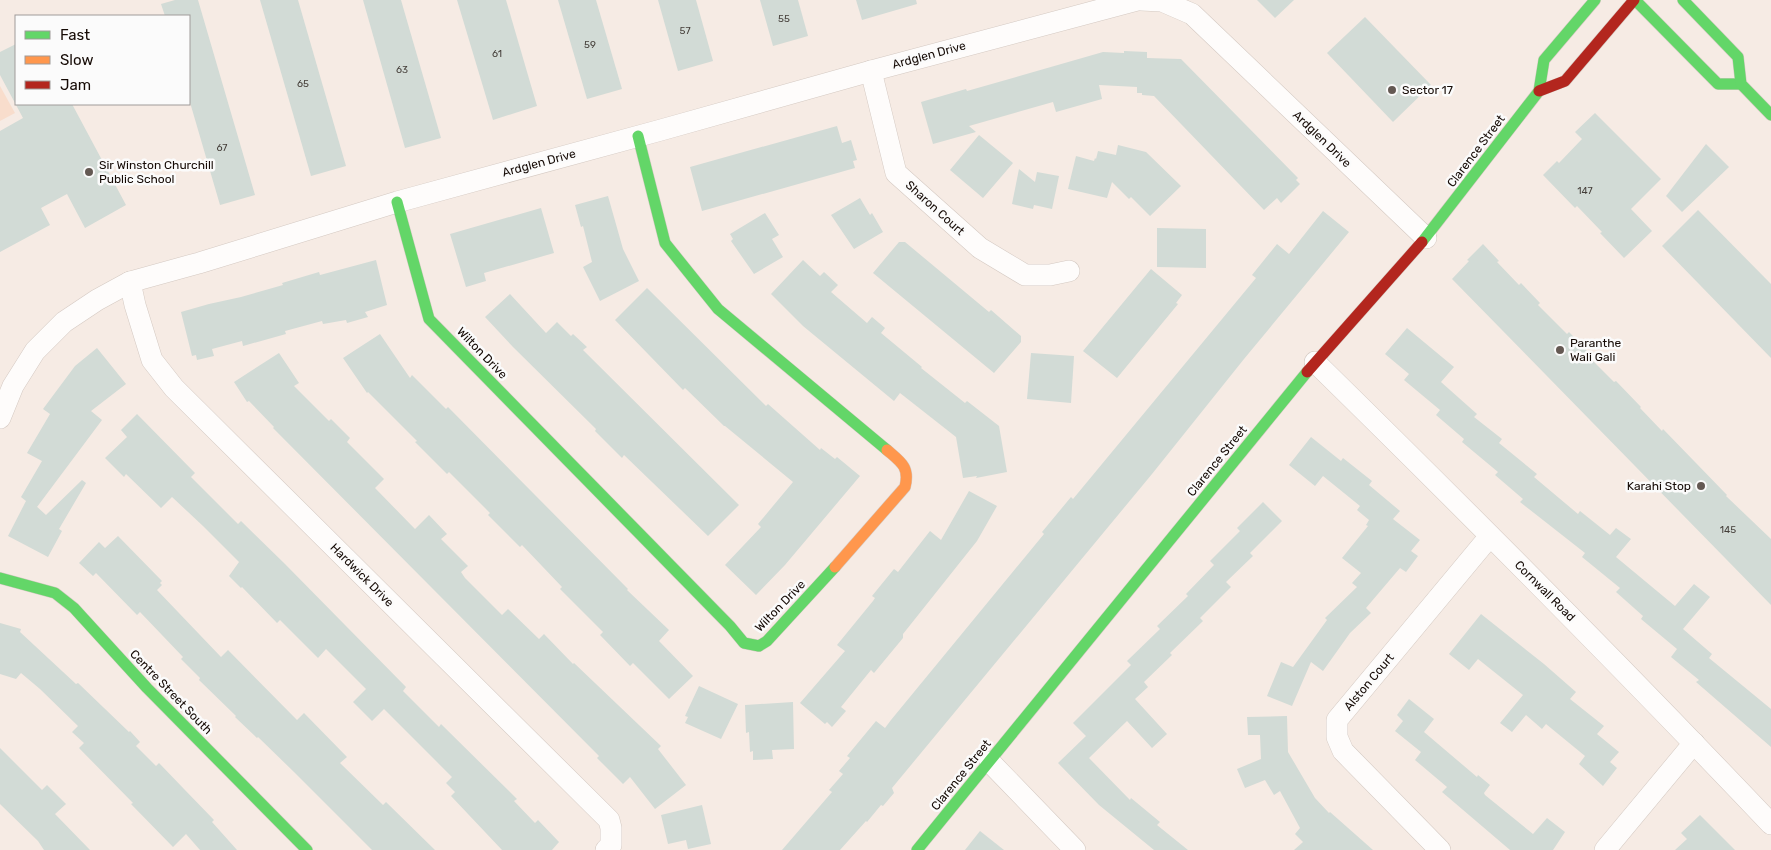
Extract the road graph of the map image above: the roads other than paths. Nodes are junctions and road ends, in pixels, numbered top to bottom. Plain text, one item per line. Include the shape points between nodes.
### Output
1 (1139, 0) edge
2 (1595, 0) edge
3 (1635, 0) edge
4 (1683, 0) edge
5 (870, 71) junction
6 (1741, 84) junction
7 (1539, 91) junction
8 (1771, 115) edge
9 (638, 136) junction
10 (396, 202) junction
11 (1426, 238) junction
12 (1069, 270) dead end
13 (130, 282) junction
14 (1315, 362) junction
15 (0, 418) edge
16 (1490, 536) junction
17 (0, 578) edge
18 (1694, 743) junction
19 (990, 762) junction
20 (1771, 824) edge
21 (307, 850) edge
22 (606, 850) edge
23 (917, 850) edge
24 (1075, 850) edge
25 (1440, 850) edge
26 (1606, 850) edge

1 - 5 street, Ardglen Drive
1 - 11 street, Ardglen Drive via 1162,1 1192,14
2 - 7 street, Clarence Street via 1544,60
3 - 6 street via 1718,84
3 - 7 street via 1565,81
4 - 6 street via 1738,57
5 - 9 street, Ardglen Drive
5 - 12 street, Sharon Court via 896,173 980,248 1025,275 1050,275
6 - 8 street
7 - 11 street, Clarence Street
9 - 10 street, Ardglen Drive
9 - 10 street, Wilton Drive via 666,243 718,309 875,439 903,464 908,476 905,487 894,500 791,616 758,646 744,643 429,319
10 - 13 street, Ardglen Drive
11 - 14 street, Clarence Street
13 - 15 street, Ardglen Drive via 64,322 34,351 13,386
13 - 22 street, Hardwick Drive via 152,360 174,388 609,820 611,845
14 - 16 street, Cornwall Road
14 - 19 street, Clarence Street
16 - 18 street, Cornwall Road
16 - 25 street, Alston Court via 1338,720 1337,737 1343,752
17 - 21 street, Centre Street South via 55,593 74,608 146,688
18 - 20 street, Cornwall Road
18 - 26 street
19 - 23 street, Clarence Street
19 - 24 street

